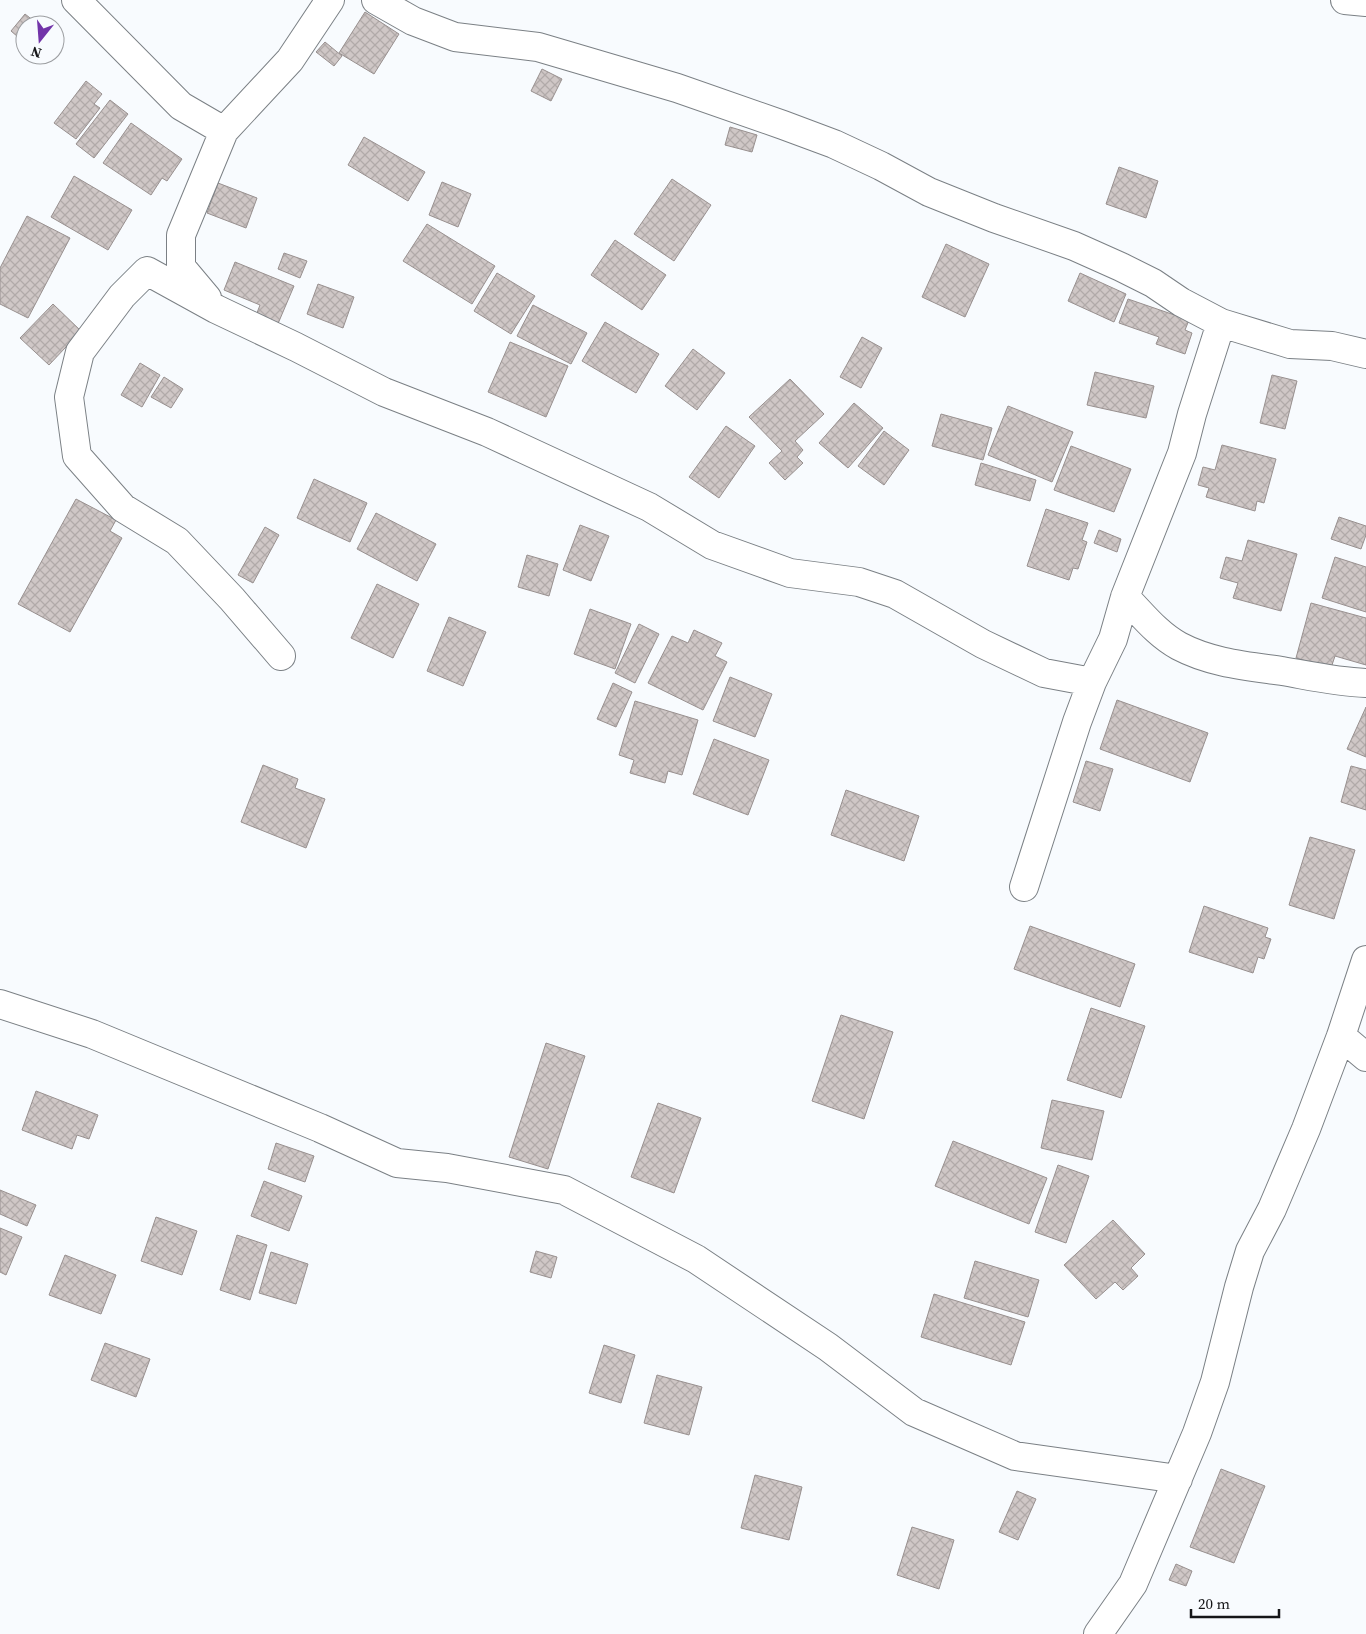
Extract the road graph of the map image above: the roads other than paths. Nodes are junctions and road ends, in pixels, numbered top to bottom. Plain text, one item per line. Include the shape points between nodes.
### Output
1 (76, 0) edge
2 (330, 0) edge
3 (376, 0) edge
4 (1346, 0) edge
5 (1366, 2) edge
6 (224, 131) junction
7 (216, 309) junction
8 (1221, 323) junction
9 (1366, 354) edge
10 (1125, 597) junction
11 (281, 656) dead end
12 (1092, 682) junction
13 (1366, 682) edge
14 (1024, 887) dead end
15 (1366, 960) edge
16 (0, 1004) edge
17 (1341, 1036) junction
18 (1366, 1057) edge
19 (1178, 1479) junction
20 (1098, 1634) edge

1 - 6 street via 181,106
2 - 6 street via 290,60
3 - 8 street via 413,21 455,37 538,47 677,88 800,131 881,166 929,192 1121,267
4 - 5 street
6 - 7 street via 181,235 181,267
7 - 11 street via 147,271 122,296 80,352 69,397 77,456 123,508 177,541
7 - 12 street via 384,392 487,432 649,507 712,545 790,573 859,582 895,594 983,644 1044,673
8 - 9 street via 1290,344 1332,346
8 - 10 street via 1182,453
10 - 12 street via 1113,639
10 - 13 street via 1157,631 1178,646 1203,656 1320,679
12 - 14 street
15 - 17 street
16 - 19 street via 92,1034 397,1163 446,1168 564,1190 696,1259 828,1347 914,1412 1015,1456
17 - 18 street
17 - 19 street via 1306,1129 1250,1251 1215,1382
19 - 20 street via 1133,1584

